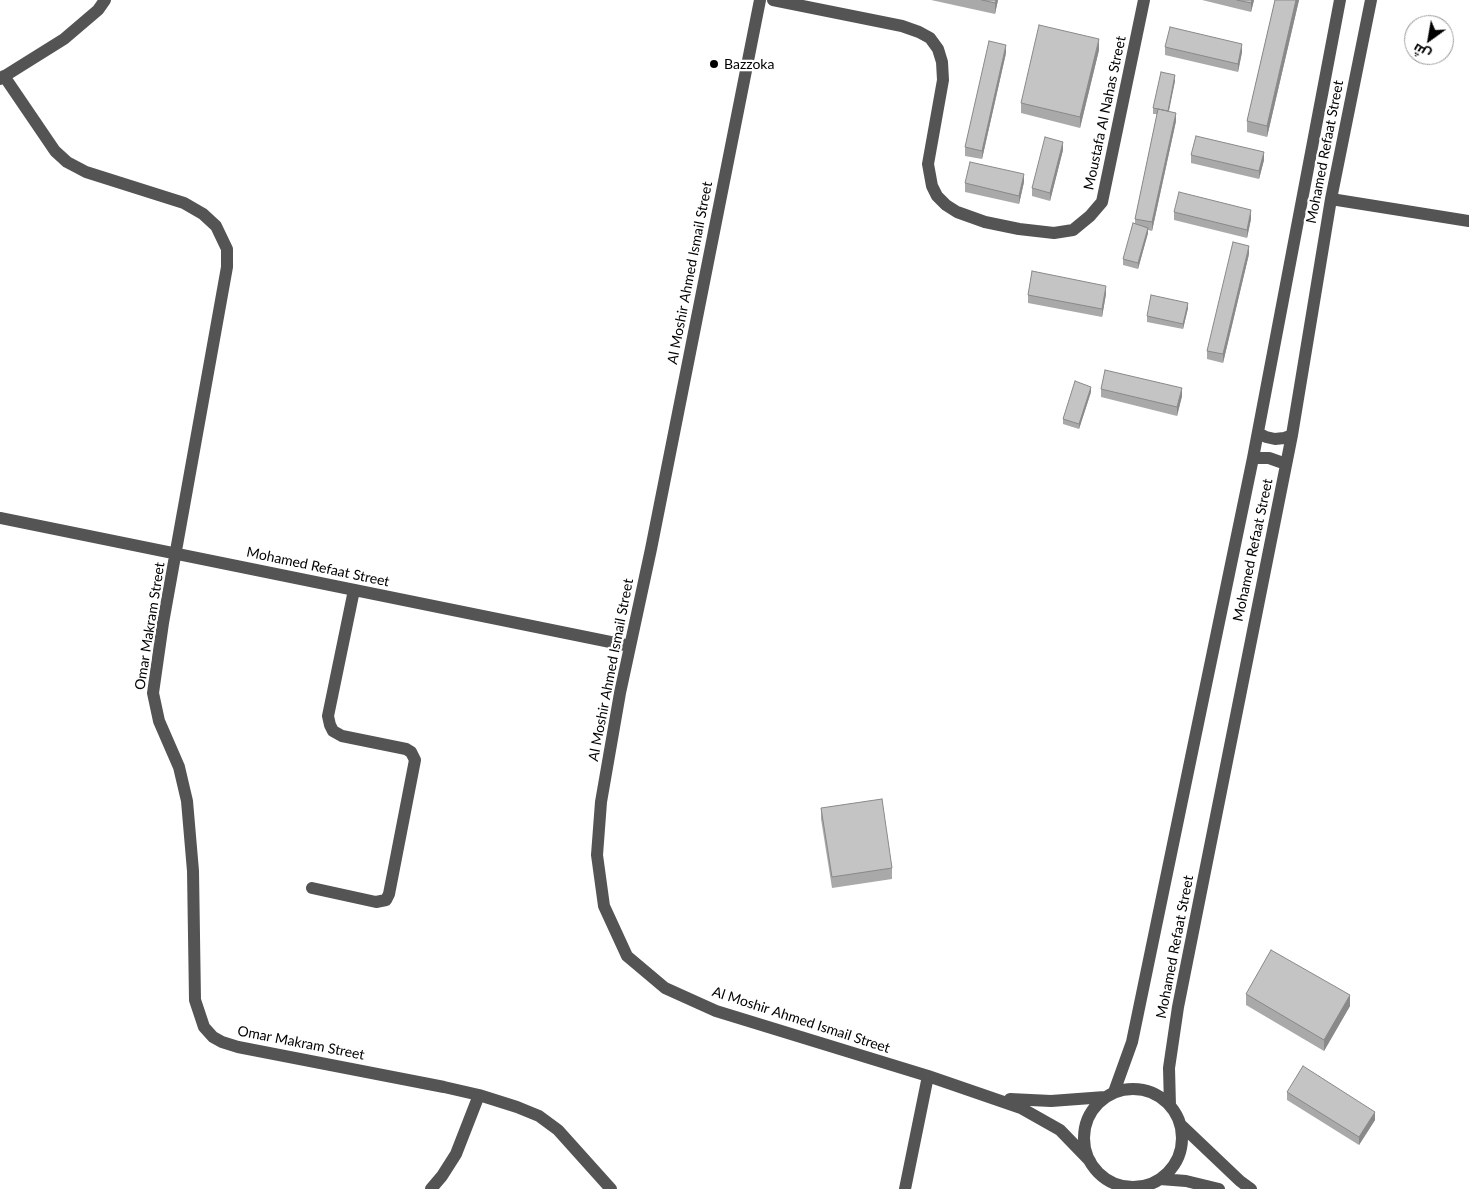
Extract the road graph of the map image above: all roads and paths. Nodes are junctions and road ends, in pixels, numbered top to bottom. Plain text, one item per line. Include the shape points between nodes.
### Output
1 (105, 0) edge
2 (760, 0) edge
3 (773, 0) edge
4 (1144, 0) edge
5 (1340, 0) edge
6 (1371, 0) edge
7 (2, 77) edge
8 (1331, 199) junction
9 (1469, 221) edge
10 (1258, 433) junction
11 (1292, 435) junction
12 (1253, 458) junction
13 (1286, 464) junction
14 (0, 518) edge
15 (177, 553) junction
16 (354, 590) junction
17 (630, 646) junction
18 (312, 888) dead end
19 (928, 1076) junction
20 (479, 1095) junction
21 (1109, 1095) junction
22 (992, 1097) junction
23 (1170, 1106) junction
24 (1180, 1124) junction
25 (1090, 1161) junction
26 (1103, 1183) edge
27 (1154, 1184) edge
28 (431, 1189) edge
29 (611, 1189) edge
30 (905, 1189) edge
31 (1219, 1189) edge
32 (1251, 1189) edge

1 - 7 street via 64,39
2 - 17 street, Al Moshir Ahmed Ismail Street
3 - 4 street, Moustafa Al Nahas Street via 902,26 930,38 938,49 943,80 928,164 932,186 938,196 957,212 986,222 1054,233 1073,230 1102,202
5 - 10 street, Mohamed Refaat Street
6 - 8 street, Mohamed Refaat Street
7 - 15 street, Omar Makram Street via 55,151 67,162 86,172 184,203 216,226 227,249 227,267
8 - 9 street
8 - 11 street, Mohamed Refaat Street
10 - 11 street via 1275,439
10 - 12 street, Mohamed Refaat Street
11 - 13 street, Mohamed Refaat Street
12 - 13 street via 1269,458
12 - 21 street, Mohamed Refaat Street via 1132,1042
13 - 23 street, Mohamed Refaat Street via 1178,1006 1169,1068
14 - 15 street, Mohamed Refaat Street
15 - 16 street, Mohamed Refaat Street
15 - 20 street, Omar Makram Street via 153,693 159,722 179,766 187,802 193,871 195,1000 204,1027 213,1037 238,1047
16 - 17 street, Mohamed Refaat Street
16 - 18 street via 328,716 330,725 342,736 406,749 416,760 390,894 386,900 376,902
17 - 19 street, Al Moshir Ahmed Ismail Street via 601,802 597,856 604,906 627,956 666,988 716,1010
19 - 22 street, Al Moshir Ahmed Ismail Street
19 - 30 street
20 - 28 street via 456,1154
20 - 29 street, Omar Makram Street via 539,1116 564,1137
21 - 22 street, Al Moshir Ahmed Ismail Street via 1051,1101
21 - 23 street via 1124,1089 1144,1090 1154,1093
21 - 25 street via 1086,1121 1084,1142
22 - 25 street, Al Moshir Ahmed Ismail Street via 1021,1108 1060,1130
23 - 24 street
24 - 27 street via 1182,1144 1179,1154 1169,1172
24 - 32 street
25 - 26 street
26 - 27 street via 1132,1187
27 - 31 street via 1186,1181

